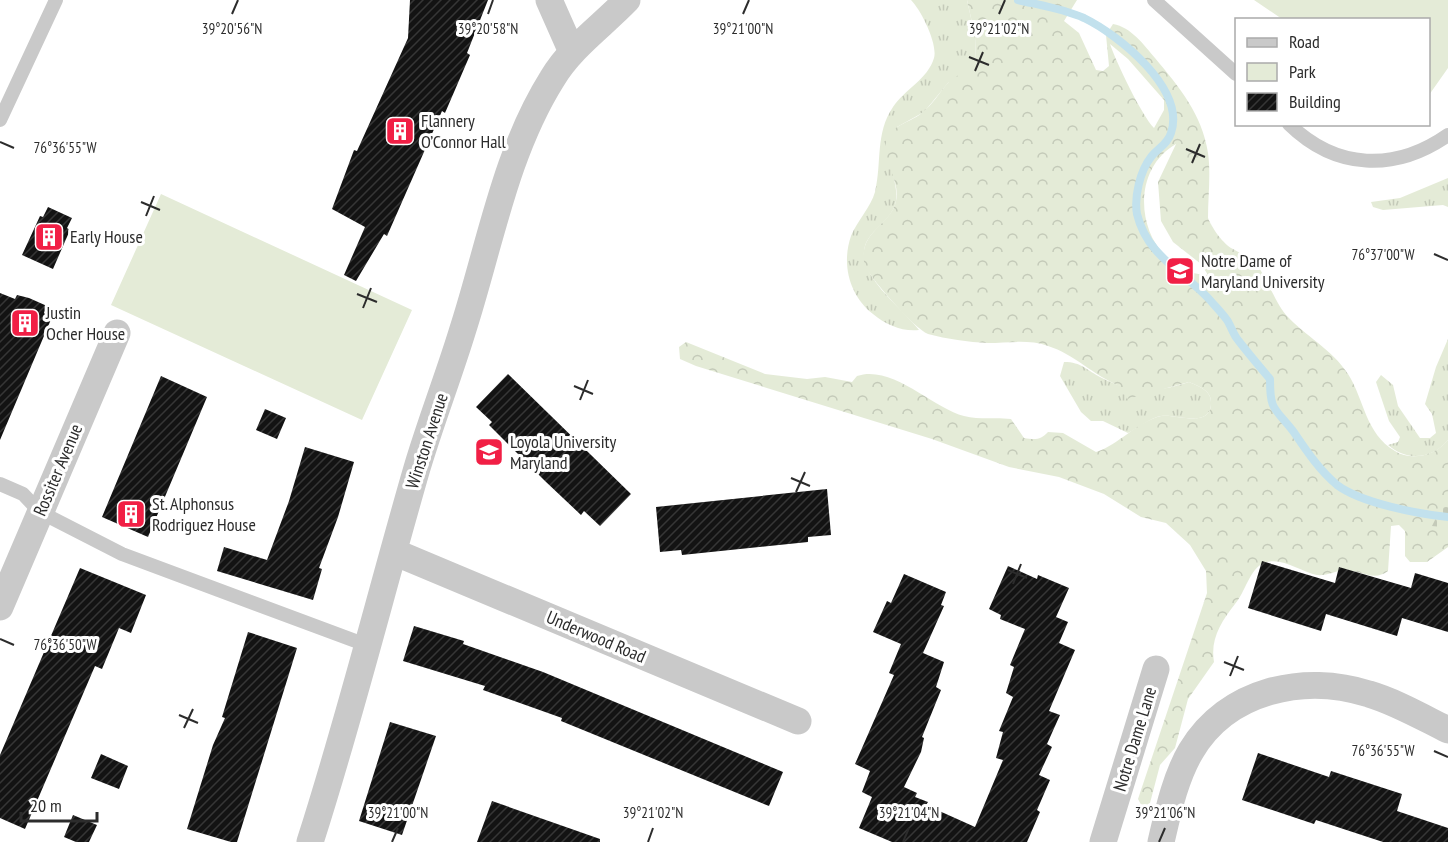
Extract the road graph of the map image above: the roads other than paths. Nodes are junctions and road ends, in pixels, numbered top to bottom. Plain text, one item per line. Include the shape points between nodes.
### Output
1 (56, 0) edge
2 (549, 0) edge
3 (627, 0) edge
4 (1154, 0) edge
5 (572, 52) junction
6 (1235, 73) edge
7 (0, 120) edge
8 (1291, 126) edge
9 (1448, 135) edge
10 (117, 333) dead end
11 (0, 484) edge
12 (40, 512) junction
13 (394, 552) junction
14 (0, 607) edge
15 (369, 646) junction
16 (1156, 669) dead end
17 (798, 721) dead end
18 (1448, 729) edge
19 (1170, 840) edge
20 (314, 841) edge
21 (1103, 842) edge

1 - 7 lane
2 - 5 street
3 - 5 street, Winston Avenue
4 - 6 lane
5 - 13 street, Winston Avenue via 552,78 513,160
8 - 9 lane via 1314,146 1363,161 1386,162 1410,155
10 - 12 street, Rossiter Avenue
11 - 12 lane via 23,494
12 - 14 street, Rossiter Avenue
12 - 15 lane via 122,554
13 - 15 street, Winston Avenue
13 - 17 street, Underwood Road
15 - 20 street, Winston Avenue
16 - 21 street, Notre Dame Lane
18 - 19 street via 1368,694 1325,686 1262,693 1243,700 1224,712 1191,751 1176,786

